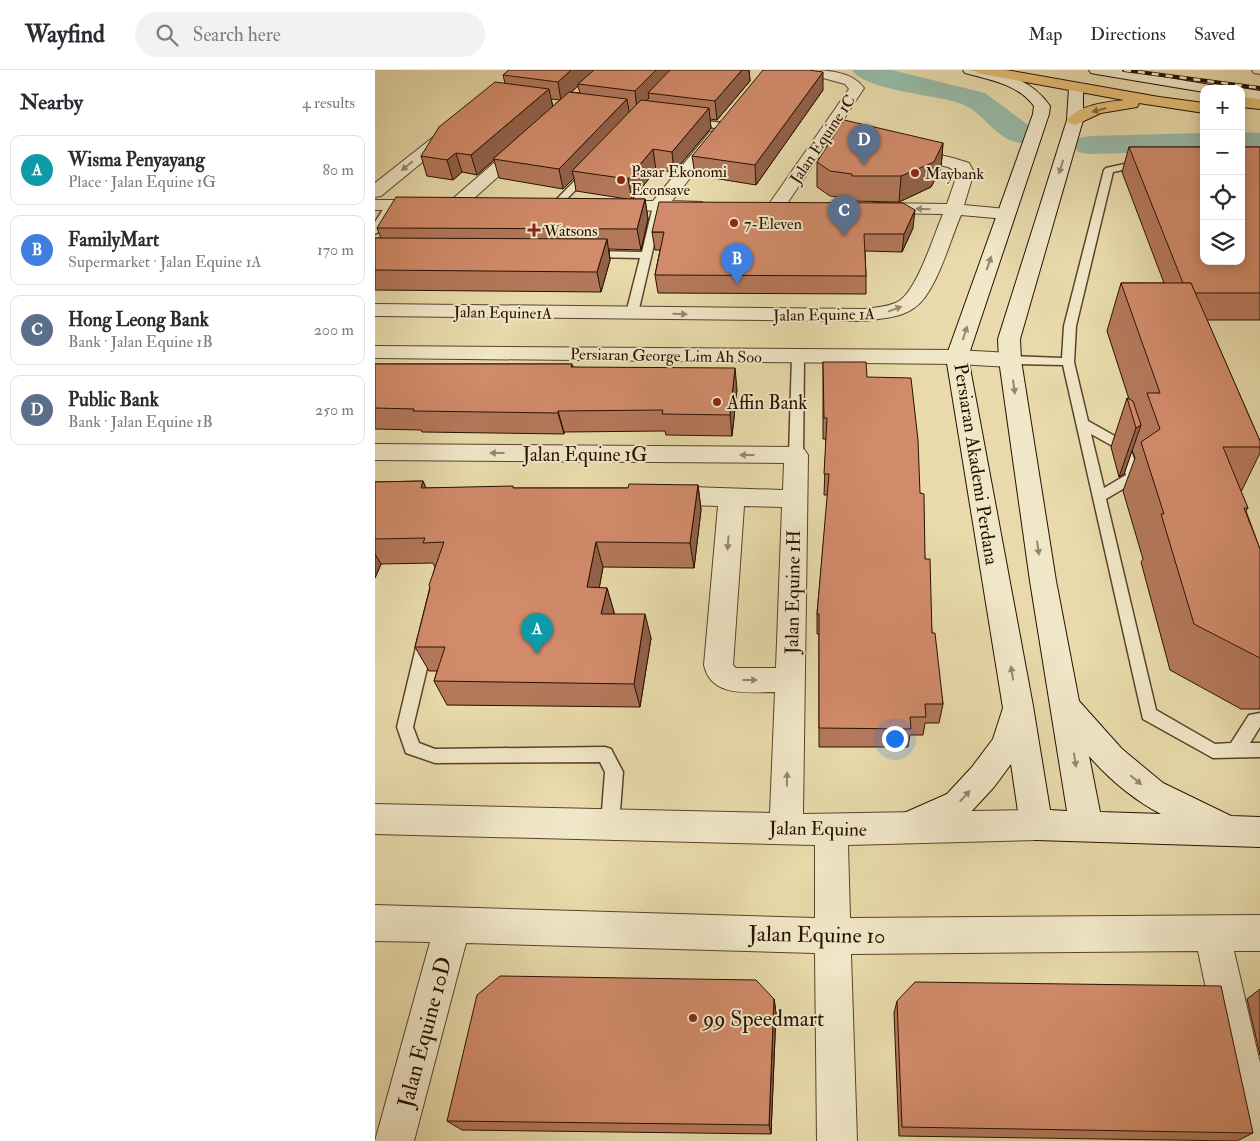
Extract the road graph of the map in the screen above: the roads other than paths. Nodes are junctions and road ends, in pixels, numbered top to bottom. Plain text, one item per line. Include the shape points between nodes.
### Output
1 (810, 70) edge
2 (970, 70) edge
3 (982, 70) edge
4 (1040, 70) edge
5 (1096, 70) edge
6 (1117, 72) edge
7 (1057, 74) junction
8 (1200, 87) edge
9 (1076, 88) junction
10 (1245, 94) edge
11 (1200, 95) edge
12 (1260, 96) edge
13 (1159, 102) junction
14 (1245, 102) edge
15 (1260, 104) edge
16 (1200, 107) edge
17 (735, 112) edge
18 (1245, 114) edge
19 (1260, 116) edge
20 (465, 120) edge
21 (677, 120) edge
22 (1075, 120) junction
23 (723, 126) junction
24 (538, 132) edge
25 (826, 134) junction
26 (1153, 161) edge
27 (595, 164) edge
28 (375, 192) edge
29 (383, 205) edge
30 (456, 205) junction
31 (483, 205) edge
32 (538, 205) edge
33 (557, 205) junction
34 (575, 206) edge
35 (594, 206) edge
36 (659, 206) junction
37 (717, 207) edge
38 (756, 207) edge
39 (776, 207) junction
40 (795, 207) edge
41 (855, 208) edge
42 (954, 209) junction
43 (1006, 214) junction
44 (375, 231) edge
45 (578, 254) edge
46 (646, 255) junction
47 (375, 310) edge
48 (625, 334) junction
49 (375, 352) edge
50 (798, 356) junction
51 (957, 357) junction
52 (1010, 360) junction
53 (1068, 362) junction
54 (1082, 424) junction
55 (375, 452) edge
56 (796, 455) junction
57 (638, 494) edge
58 (724, 497) junction
59 (1099, 497) junction
60 (795, 499) junction
61 (431, 622) edge
62 (790, 680) junction
63 (1018, 706) junction
64 (1066, 707) junction
65 (1260, 720) edge
66 (1260, 750) edge
67 (1235, 751) junction
68 (375, 819) edge
69 (610, 824) junction
70 (1036, 825) junction
71 (1086, 827) junction
72 (786, 828) junction
73 (907, 828) junction
74 (831, 830) junction
75 (1246, 832) edge
76 (375, 923) edge
77 (453, 924) junction
78 (1211, 933) junction
79 (1260, 933) edge
80 (833, 936) junction
81 (395, 1141) edge
82 (837, 1141) edge
83 (1258, 1141) edge

1 - 25 street, Jalan Equine 1C via 850,81 857,88
2 - 43 street, Persiaran Akademi Perdana via 1025,88 1042,106
3 - 9 main road
4 - 7 main road
5 - 6 street
6 - 8 street
7 - 9 main road via 1071,80
7 - 11 main road
9 - 13 main road
9 - 22 street
10 - 12 street
13 - 16 main road
13 -> 22 main road via 1101,108
14 - 15 main road
17 - 23 street
18 - 19 main road
20 -> 28 street
21 - 23 lane
22 -> 52 street via 1009,339
23 - 36 street
24 - 30 street
25 - 39 street, Jalan Equine 1C
25 - 42 street, Jalan Equine 1A via 963,167 966,172
26 - 53 lane via 1109,170 1070,326
27 - 33 lane
29 - 30 street
29 - 44 lane
30 - 31 street
32 - 33 street
33 - 34 street
35 - 36 street
36 - 37 street
36 - 46 lane
38 - 39 street
39 - 40 street
42 -> 41 street
42 - 43 street
48 -> 42 street, Jalan Equine 1A via 865,316 894,310 919,294
51 -> 43 street, Persiaran Akademi Perdana
45 - 46 lane
46 - 48 lane
47 - 48 street, Jalan Equine1A
48 - 49 street, Persiaran George Lim Ah Soo
48 - 50 street, Persiaran George Lim Ah Soo
50 - 51 street, Persiaran George Lim Ah Soo
50 - 56 lane, Jalan Equine 1H
51 - 52 street, Persiaran George Lim Ah Soo
63 -> 51 street, Persiaran Akademi Perdana
52 - 53 lane
52 -> 64 street via 1043,581
53 - 54 lane
54 - 59 lane
54 - 59 lane via 1124,447 1133,478
56 -> 55 street, Jalan Equine 1G
56 - 60 street, Jalan Equine 1H
57 - 58 street
58 - 60 street
58 -> 62 street via 731,506 719,649 720,672 735,680
59 - 67 lane via 1149,714 1213,751
60 - 62 street, Jalan Equine 1H
61 - 69 lane via 405,726 411,748 435,756 605,754 614,772
72 -> 62 street, Jalan Equine 1H
63 - 70 street, Persiaran Akademi Perdana
73 -> 63 street via 958,804 983,777 1007,745
64 -> 71 street
64 -> 75 street via 1111,759 1152,793
65 - 67 lane via 1255,720
66 - 67 lane
68 - 69 street, Jalan Equine
69 - 72 street, Jalan Equine
70 - 71 street, Jalan Equine
70 - 73 street, Jalan Equine
71 - 75 street, Jalan Equine
72 - 74 street, Jalan Equine
73 - 74 street, Jalan Equine
74 - 80 street
76 - 77 street, Jalan Equine 10
77 - 80 street, Jalan Equine 10
77 - 81 street, Jalan Equine 10D
78 - 79 street, Jalan Equine 10
78 - 80 street, Jalan Equine 10
78 - 83 street
80 - 82 street

